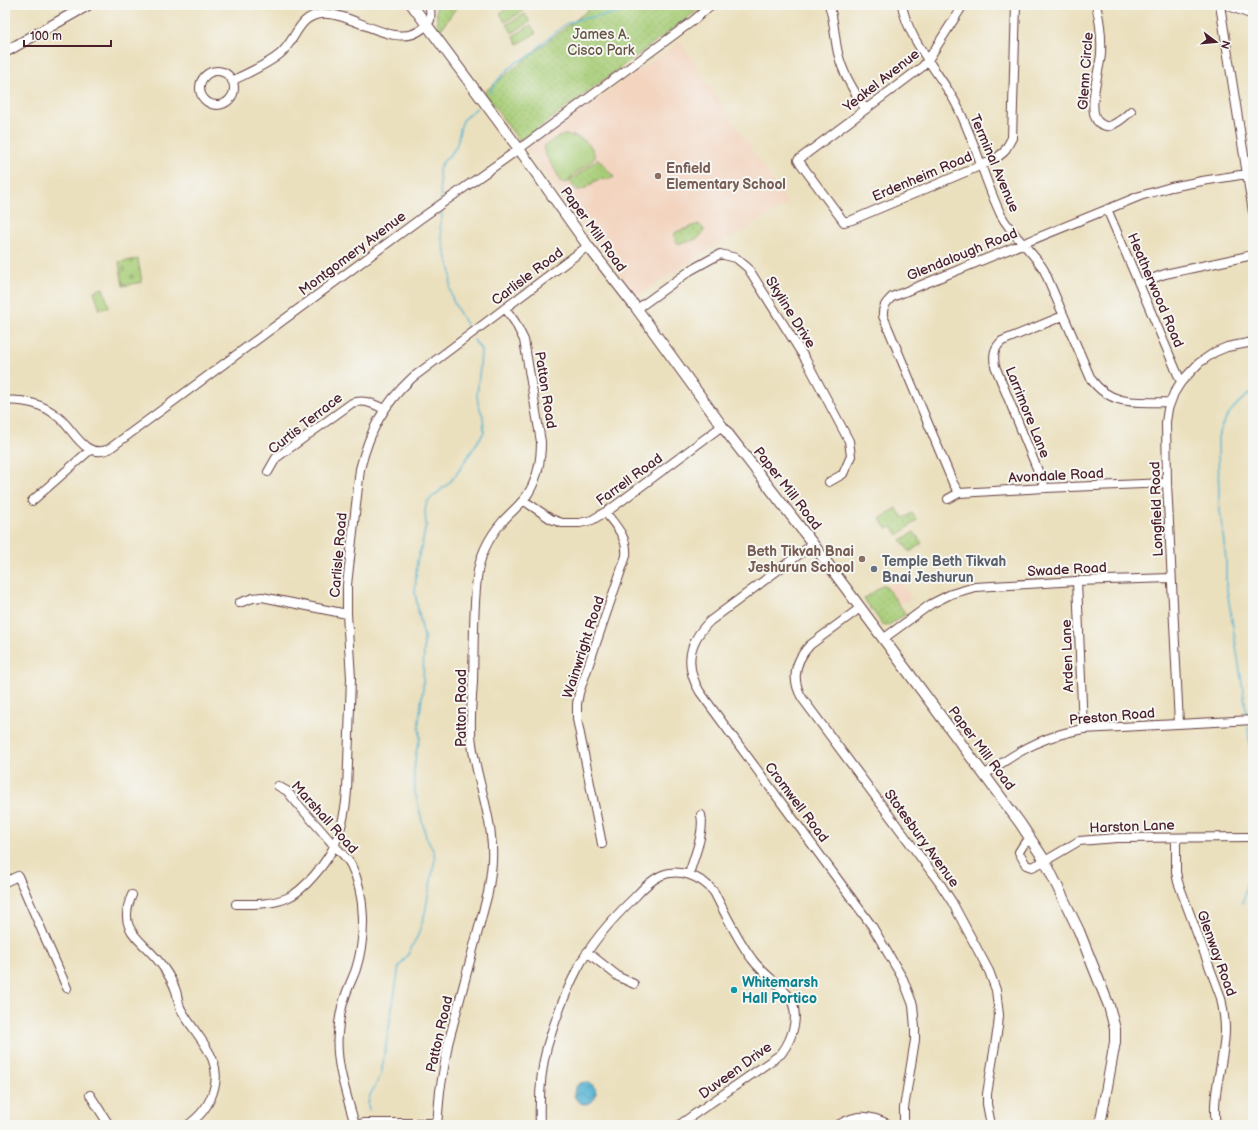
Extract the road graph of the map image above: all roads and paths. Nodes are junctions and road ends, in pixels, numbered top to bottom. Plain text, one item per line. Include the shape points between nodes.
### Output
1 (88, 5) edge
2 (412, 5) edge
3 (430, 5) edge
4 (711, 5) edge
5 (829, 5) edge
6 (902, 5) edge
7 (963, 5) edge
8 (1016, 5) edge
9 (1096, 5) edge
10 (1220, 5) edge
11 (1229, 5) edge
12 (1253, 14) edge
13 (427, 25) junction
14 (5, 52) edge
15 (928, 60) junction
16 (232, 81) junction
17 (865, 109) junction
18 (1131, 111) dead end
19 (519, 149) junction
20 (981, 165) junction
21 (1250, 174) edge
22 (1107, 209) junction
23 (1253, 212) edge
24 (844, 222) joint
25 (1024, 244) junction
26 (588, 246) junction
27 (1253, 255) edge
28 (1140, 283) junction
29 (505, 308) junction
30 (637, 309) junction
31 (1063, 316) junction
32 (1253, 342) edge
33 (1181, 382) junction
34 (5, 401) edge
35 (1170, 402) junction
36 (384, 409) junction
37 (722, 426) junction
38 (90, 450) junction
39 (268, 472) dead end
40 (829, 482) dead end
41 (1167, 483) junction
42 (1045, 488) junction
43 (959, 493) junction
44 (948, 499) dead end
45 (523, 500) junction
46 (32, 502) dead end
47 (606, 513) junction
48 (813, 544) junction
49 (1172, 578) junction
50 (1077, 581) junction
51 (239, 603) dead end
52 (860, 608) junction
53 (347, 614) junction
54 (883, 639) junction
55 (1253, 720) edge
56 (1179, 724) junction
57 (1082, 729) junction
58 (984, 775) junction
59 (278, 786) dead end
60 (700, 815) dead end
61 (1253, 837) edge
62 (1176, 838) junction
63 (1031, 839) junction
64 (602, 844) dead end
65 (335, 846) junction
66 (1045, 861) junction
67 (689, 874) junction
68 (5, 882) edge
69 (132, 895) dead end
70 (236, 904) dead end
71 (587, 952) junction
72 (634, 984) dead end
73 (67, 988) dead end
74 (90, 1096) dead end
75 (437, 1124) edge
76 (109, 1125) edge
77 (188, 1125) edge
78 (355, 1125) edge
79 (540, 1125) edge
80 (679, 1125) edge
81 (838, 1125) edge
82 (890, 1125) edge
83 (904, 1125) edge
84 (991, 1125) edge
85 (1100, 1125) edge
86 (1216, 1125) edge

1 - 14 main road
2 - 13 main road, Paper Mill Road
3 - 13 street via 430,20
4 - 19 street, Montgomery Avenue
5 - 17 street via 841,64
6 - 15 street, Terminal Avenue via 912,33
7 - 15 street, Yeakel Avenue
8 - 20 street, Erdenheim Road via 1012,138 1002,155
9 - 18 street, Glenn Circle via 1102,44 1093,103 1094,116 1100,124 1109,126
10 - 21 street
11 - 12 main road
13 - 16 street via 413,34 396,36 333,14 317,15 302,23 280,54
13 - 19 main road, Paper Mill Road
15 - 17 street, Yeakel Avenue
15 - 20 street, Terminal Avenue via 956,103
16 - 16 street via 224,73 212,72 202,81 202,97 211,104 227,102 234,92
17 - 24 street, Yeakel Avenue via 798,160
19 - 26 main road, Paper Mill Road
19 - 38 street, Montgomery Avenue via 420,218 116,445 103,451
20 - 24 street, Erdenheim Road
20 - 25 street, Terminal Avenue via 1005,222
21 - 22 street, Glendalough Road via 1171,187
21 - 23 street
22 - 25 street, Glendalough Road
22 - 28 street, Heatherwood Road
25 - 31 street, Terminal Avenue via 1044,270
25 - 43 street, Glendalough Road via 892,297 883,311
26 - 29 street, Carlisle Road
26 - 30 main road, Paper Mill Road
27 - 28 street via 1165,274
28 - 33 street, Heatherwood Road
29 - 36 street, Carlisle Road via 412,378
29 - 45 street, Patton Road via 516,322 524,340 541,442 538,472
30 - 37 main road, Paper Mill Road
30 - 40 street, Skyline Drive via 692,270 720,254 736,258 748,268 806,360 849,441 851,456 843,474
31 - 35 street, Terminal Avenue via 1091,379 1102,392 1121,401
31 - 42 street, Larrimore Lane via 1002,341 994,352 995,366
32 - 33 street, Longfield Road via 1215,352 1199,363
33 - 35 street, Longfield Road
34 - 38 street via 28,402 50,411
35 - 41 street, Longfield Road via 1166,422
36 - 39 street, Curtis Terrace via 365,401 348,405 276,458
36 - 53 street, Carlisle Road via 369,438 360,469 347,585
37 - 47 street, Farrell Road
37 - 48 main road, Paper Mill Road
38 - 46 street
41 - 42 street, Avondale Road
41 - 49 street, Longfield Road
42 - 43 street, Avondale Road
43 - 44 street, Avondale Road
45 - 47 street, Farrell Road via 551,519 562,523 584,522
45 - 75 street, Patton Road via 489,540 477,578 472,744 490,827 492,869 448,1044
47 - 64 street, Wainwright Road via 623,537 626,556 579,693 577,709 577,720
48 - 52 main road, Paper Mill Road
48 - 83 street, Cromwell Road via 702,628 693,646 690,666 693,680 700,692 872,926 903,979 913,1005 915,1028
49 - 50 street, Swade Road
49 - 56 street, Longfield Road
50 - 54 street, Swade Road via 966,589 931,604
50 - 57 street, Arden Lane
51 - 53 street via 253,598 267,598
52 - 54 main road, Paper Mill Road
52 - 84 street, Stotesbury Avenue via 806,650 796,670 797,689 939,882 989,971 996,990 999,1015 987,1094
53 - 65 street, Carlisle Road via 351,678 347,791
54 - 58 main road, Paper Mill Road
55 - 56 street, Preston Road
56 - 57 street, Preston Road
57 - 58 street, Preston Road via 1039,742
58 - 63 main road, Paper Mill Road
59 - 65 street, Marshall Road via 287,791
60 - 67 street via 701,831
61 - 62 street, Harston Lane
62 - 66 street, Harston Lane via 1079,841
62 - 86 street, Glenway Road via 1178,882 1224,1012 1224,1043 1214,1102
63 - 66 main road, Paper Mill Road
63 - 66 street, Harston Lane via 1019,852 1026,865 1032,867
65 - 70 street, Carlisle Road via 310,880 287,898 264,904
65 - 78 street, Marshall Road via 345,856 355,875 362,906 361,946 342,1009 337,1044 343,1081
66 - 85 main road, Paper Mill Road via 1079,931 1109,1006 1115,1028 1115,1042
67 - 71 street via 666,874 655,879 622,910
67 - 80 street, Duveen Drive via 704,882 714,892 752,959 789,997 795,1018 792,1033 780,1054
68 - 73 street via 18,876
69 - 77 street via 126,915 128,925 164,969 176,990 181,1009 216,1067 217,1080 211,1100 199,1117
71 - 72 street via 619,977
71 - 79 street via 570,985 547,1047 540,1080
74 - 76 street
75 - 78 street
81 - 82 street via 862,1116

